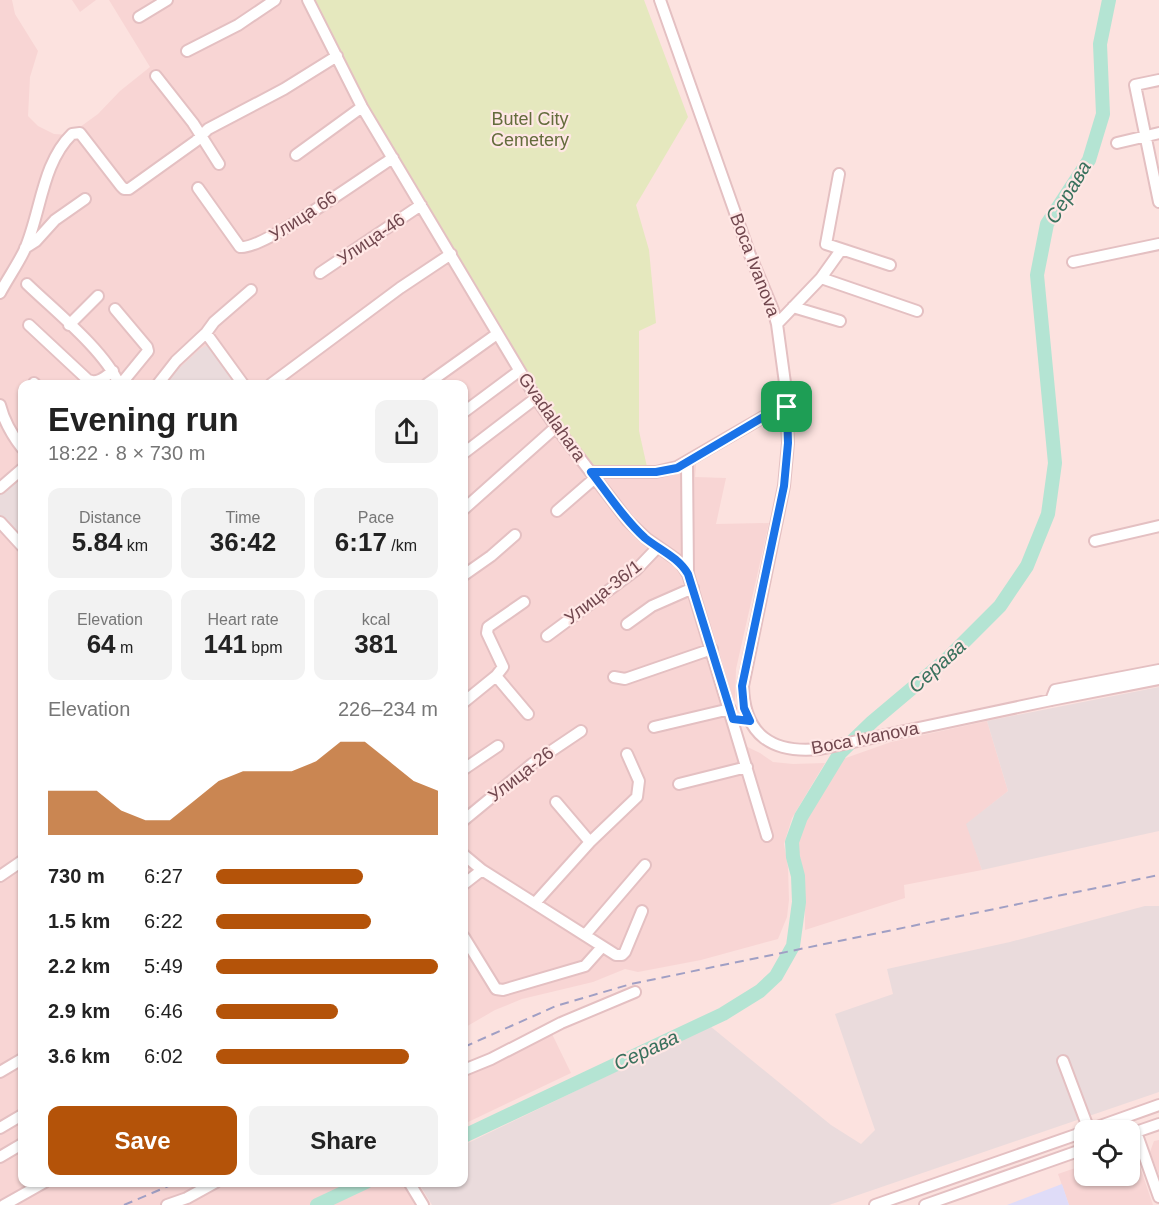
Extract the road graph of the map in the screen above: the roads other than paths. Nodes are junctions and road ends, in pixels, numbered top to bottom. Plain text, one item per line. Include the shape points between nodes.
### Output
1 (167, 0) edge
2 (275, 0) edge
3 (308, 0) edge
4 (660, 0) edge
5 (139, 16) dead end
6 (187, 51) dead end
7 (336, 56) junction
8 (156, 76) dead end
9 (1159, 80) edge
10 (362, 107) junction
11 (1159, 133) edge
12 (201, 135) junction
13 (1146, 136) junction
14 (1117, 143) dead end
15 (296, 155) dead end
16 (393, 158) junction
17 (1155, 162) edge
18 (219, 164) dead end
19 (839, 174) dead end
20 (198, 188) dead end
21 (85, 199) dead end
22 (1159, 202) edge
23 (421, 205) junction
24 (1159, 244) edge
25 (25, 249) junction
26 (841, 250) junction
27 (451, 254) junction
28 (1073, 262) dead end
29 (890, 265) dead end
30 (321, 273) dead end
31 (821, 278) junction
32 (27, 284) dead end
33 (251, 290) dead end
34 (0, 293) edge
35 (98, 296) dead end
36 (793, 307) junction
37 (115, 309) dead end
38 (917, 311) dead end
39 (840, 321) dead end
40 (777, 324) junction
41 (69, 325) junction
42 (29, 326) dead end
43 (206, 333) junction
44 (497, 334) junction
45 (113, 370) junction
46 (519, 371) junction
47 (88, 380) edge
48 (100, 380) edge
49 (118, 380) edge
50 (123, 380) edge
51 (161, 380) edge
52 (240, 380) edge
53 (276, 380) edge
54 (433, 380) edge
55 (536, 398) junction
56 (0, 405) edge
57 (787, 407) junction
58 (468, 409) edge
59 (556, 427) junction
60 (18, 443) edge
61 (468, 450) edge
62 (687, 463) junction
63 (18, 472) edge
64 (593, 475) junction
65 (0, 488) edge
66 (468, 505) edge
67 (557, 511) dead end
68 (1159, 526) edge
69 (2, 528) edge
70 (515, 535) dead end
71 (1095, 541) dead end
72 (18, 542) edge
73 (658, 547) junction
74 (468, 572) edge
75 (688, 574) junction
76 (693, 588) junction
77 (524, 602) dead end
78 (627, 624) dead end
79 (547, 636) dead end
80 (712, 649) junction
81 (1159, 670) edge
82 (496, 676) junction
83 (614, 677) dead end
84 (1159, 680) edge
85 (468, 699) edge
86 (1051, 700) junction
87 (528, 714) dead end
88 (731, 714) junction
89 (750, 721) junction
90 (654, 727) dead end
91 (581, 731) dead end
92 (498, 746) dead end
93 (627, 754) dead end
94 (468, 766) edge
95 (747, 767) junction
96 (679, 784) dead end
97 (556, 802) dead end
98 (468, 816) edge
99 (767, 836) dead end
100 (590, 842) junction
101 (468, 858) edge
102 (18, 864) edge
103 (645, 865) dead end
104 (482, 870) junction
105 (0, 876) edge
106 (468, 881) edge
107 (535, 903) junction
108 (642, 911) dead end
109 (585, 935) junction
110 (468, 943) edge
111 (602, 947) junction
112 (635, 992) dead end
113 (18, 1061) edge
114 (1063, 1061) dead end
115 (468, 1068) edge
116 (0, 1072) edge
117 (1159, 1105) edge
118 (18, 1117) edge
119 (1083, 1120) edge
120 (1117, 1120) edge
121 (1159, 1124) edge
122 (0, 1128) edge
123 (1140, 1131) edge
124 (1074, 1136) edge
125 (18, 1146) edge
126 (1140, 1150) edge
127 (1074, 1153) edge
128 (0, 1157) edge
129 (36, 1187) edge
130 (210, 1187) edge
131 (412, 1187) edge
132 (1159, 1197) edge
133 (883, 1204) edge
134 (929, 1204) edge
135 (4, 1205) edge
136 (167, 1205) edge
137 (423, 1205) edge

1 - 5 street
2 - 6 street via 238,25
3 - 7 street, Gvadalahara
4 - 40 street, Boca Ivanova
7 - 10 street, Gvadalahara
7 - 12 street
8 - 12 street
9 - 13 street via 1135,85
10 - 15 street
10 - 16 street, Gvadalahara
11 - 13 street
12 - 18 street
12 - 25 street via 137,184 124,189 80,133 72,134 51,167
13 - 14 street
13 - 17 street
16 - 20 street, Улица 66 via 275,235 245,248 240,247
16 - 23 street, Gvadalahara
17 - 22 street
19 - 26 street via 826,244
21 - 25 street via 55,220
23 - 27 street, Gvadalahara
23 - 30 street, Улица-46
24 - 28 street
25 - 34 street
26 - 29 street
26 - 31 street
27 - 44 street, Gvadalahara
27 - 53 street
31 - 36 street
31 - 38 street
32 - 41 street
33 - 43 street
35 - 41 street
36 - 39 street
36 - 40 street
37 - 50 street via 148,351
40 - 57 street, Boca Ivanova
41 - 45 street
42 - 47 street
43 - 51 street
43 - 52 street
44 - 46 street, Gvadalahara
44 - 54 street
45 - 48 street
45 - 49 street
46 - 55 street, Gvadalahara
46 - 58 street
55 - 59 street, Gvadalahara
55 - 61 street
56 - 60 street
57 - 62 street via 760,418
57 - 89 street, Boca Ivanova via 784,486 742,686
59 - 64 street, Gvadalahara
59 - 66 street
62 - 64 street via 656,472
62 - 75 street
63 - 65 street
64 - 67 street
64 - 73 street, Gvadalahara via 628,521
68 - 71 street
69 - 72 street
70 - 74 street
73 - 75 street, Gvadalahara via 680,562
73 - 79 street, Улица-36/1 via 636,570
75 - 76 street, Gvadalahara
76 - 78 street via 652,606
76 - 80 street, Gvadalahara
77 - 82 street via 488,627 502,664 502,671
80 - 83 street via 626,679
80 - 88 street, Gvadalahara
81 - 86 street via 1055,690
82 - 85 street
82 - 87 street
84 - 86 street, Boca Ivanova
86 - 89 street, Boca Ivanova via 801,751 778,747
88 - 89 street
88 - 90 street
88 - 95 street, Gvadalahara
91 - 98 street, Улица-26 via 532,764
92 - 94 street
93 - 100 street via 639,781 637,797
95 - 96 street
95 - 99 street, Gvadalahara
97 - 100 street
100 - 107 street
101 - 104 street
102 - 105 street
103 - 109 street
104 - 106 street
104 - 107 street
107 - 109 street
108 - 111 street via 626,952 616,955
109 - 111 street
110 - 111 street via 496,989 503,990 585,966
112 - 115 street
113 - 116 street
114 - 119 street
117 - 120 street
118 - 122 street
121 - 123 street
124 - 133 street
125 - 128 street
126 - 132 street
127 - 134 street
129 - 135 street
130 - 136 street
131 - 137 street

